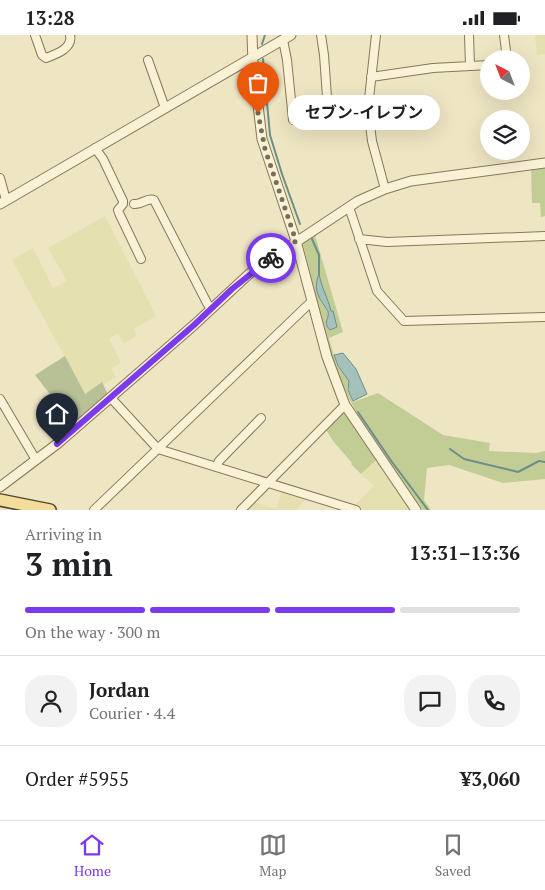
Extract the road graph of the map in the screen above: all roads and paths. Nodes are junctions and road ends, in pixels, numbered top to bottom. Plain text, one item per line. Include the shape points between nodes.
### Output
1 (35, 35) edge
2 (70, 35) edge
3 (252, 35) edge
4 (321, 35) edge
5 (376, 35) edge
6 (469, 35) edge
7 (504, 35) edge
8 (287, 37) edge
9 (506, 50) edge
10 (252, 57) junction
11 (148, 60) dead end
12 (480, 65) edge
13 (470, 66) junction
14 (371, 77) junction
15 (368, 99) junction
16 (165, 108) junction
17 (328, 111) junction
18 (96, 148) junction
19 (545, 163) edge
20 (0, 178) edge
21 (385, 189) junction
22 (3, 202) edge
23 (134, 204) dead end
24 (349, 207) junction
25 (545, 236) edge
26 (359, 239) junction
27 (296, 241) junction
28 (142, 259) dead end
29 (312, 301) junction
30 (211, 309) junction
31 (545, 317) edge
32 (111, 398) junction
33 (0, 399) edge
34 (345, 405) junction
35 (260, 417) dead end
36 (158, 449) junction
37 (36, 460) junction
38 (216, 467) junction
39 (268, 483) junction
40 (0, 487) edge
41 (0, 500) edge
42 (50, 510) edge
43 (94, 510) edge
44 (241, 510) edge
45 (356, 510) edge
46 (416, 510) edge

1 - 2 street via 46,58 69,45
3 - 10 street
4 - 17 street
5 - 14 street
6 - 13 street
7 - 9 street
8 - 10 street
8 - 17 street via 292,120
10 - 16 street
10 - 27 street via 262,139
11 - 16 street
12 - 13 street
13 - 14 street
14 - 15 street
15 - 17 street
15 - 21 street via 369,125
16 - 18 street
18 - 22 street
18 - 28 street via 124,203 118,213
19 - 21 street via 417,180
20 - 22 street
21 - 24 street
23 - 30 street via 154,200
24 - 26 street
24 - 27 street
25 - 26 street via 387,242
26 - 31 street via 377,291 404,321
27 - 29 street
27 - 30 street via 249,274
29 - 34 street
29 - 36 street
30 - 32 street
32 - 36 street
32 - 37 street
33 - 37 street
34 - 39 street
34 - 46 street
35 - 38 street
36 - 38 street
36 - 43 street
37 - 40 street
38 - 39 street
39 - 44 street
39 - 45 street
41 - 42 main road

